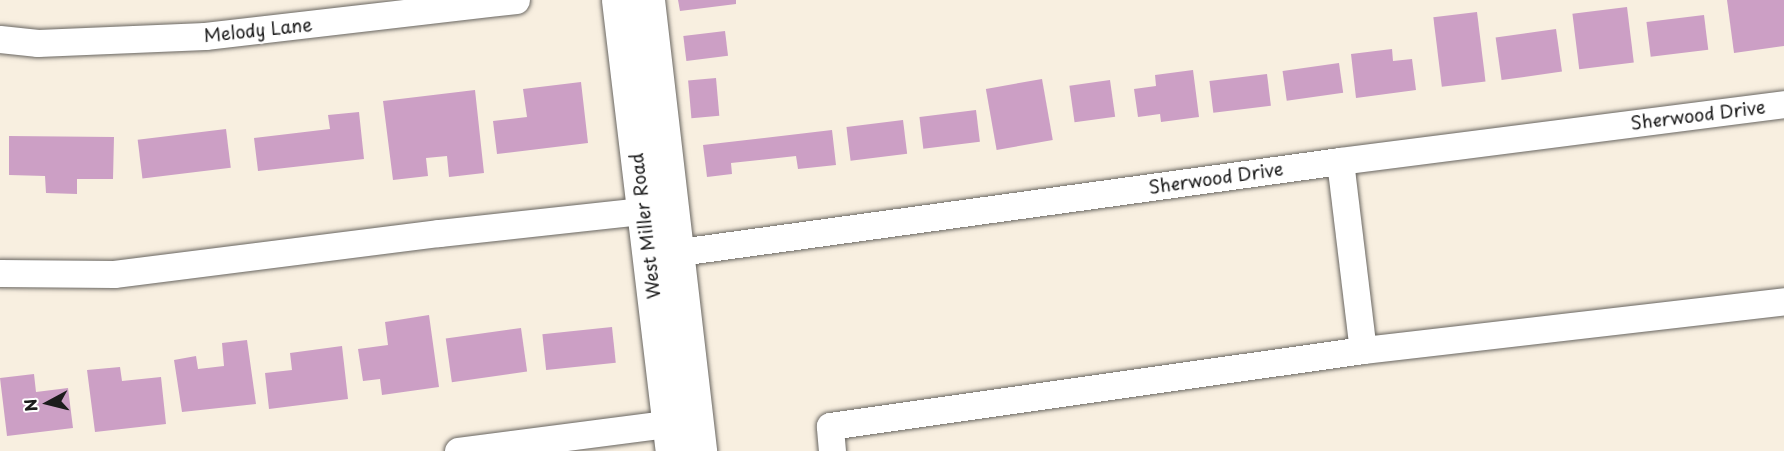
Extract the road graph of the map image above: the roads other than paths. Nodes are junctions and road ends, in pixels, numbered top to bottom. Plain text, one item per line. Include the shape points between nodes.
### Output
1 (516, 0) edge
2 (618, 0) edge
3 (648, 0) edge
4 (0, 39) edge
5 (1784, 105) edge
6 (1340, 161) junction
7 (643, 211) junction
8 (662, 254) junction
9 (0, 273) edge
10 (1784, 301) edge
11 (1363, 350) junction
12 (684, 436) edge
13 (458, 451) edge
14 (832, 451) edge

1 - 4 street, Melody Lane via 205,36 38,43
2 - 7 main road, West Miller Road
3 - 8 main road, West Miller Road
5 - 6 street, Sherwood Drive
6 - 8 street, Sherwood Drive
6 - 11 street
7 - 8 main road, West Miller Road
7 - 9 street via 114,274
8 - 12 main road, West Miller Road
10 - 11 street
11 - 14 street via 830,426
12 - 13 street

